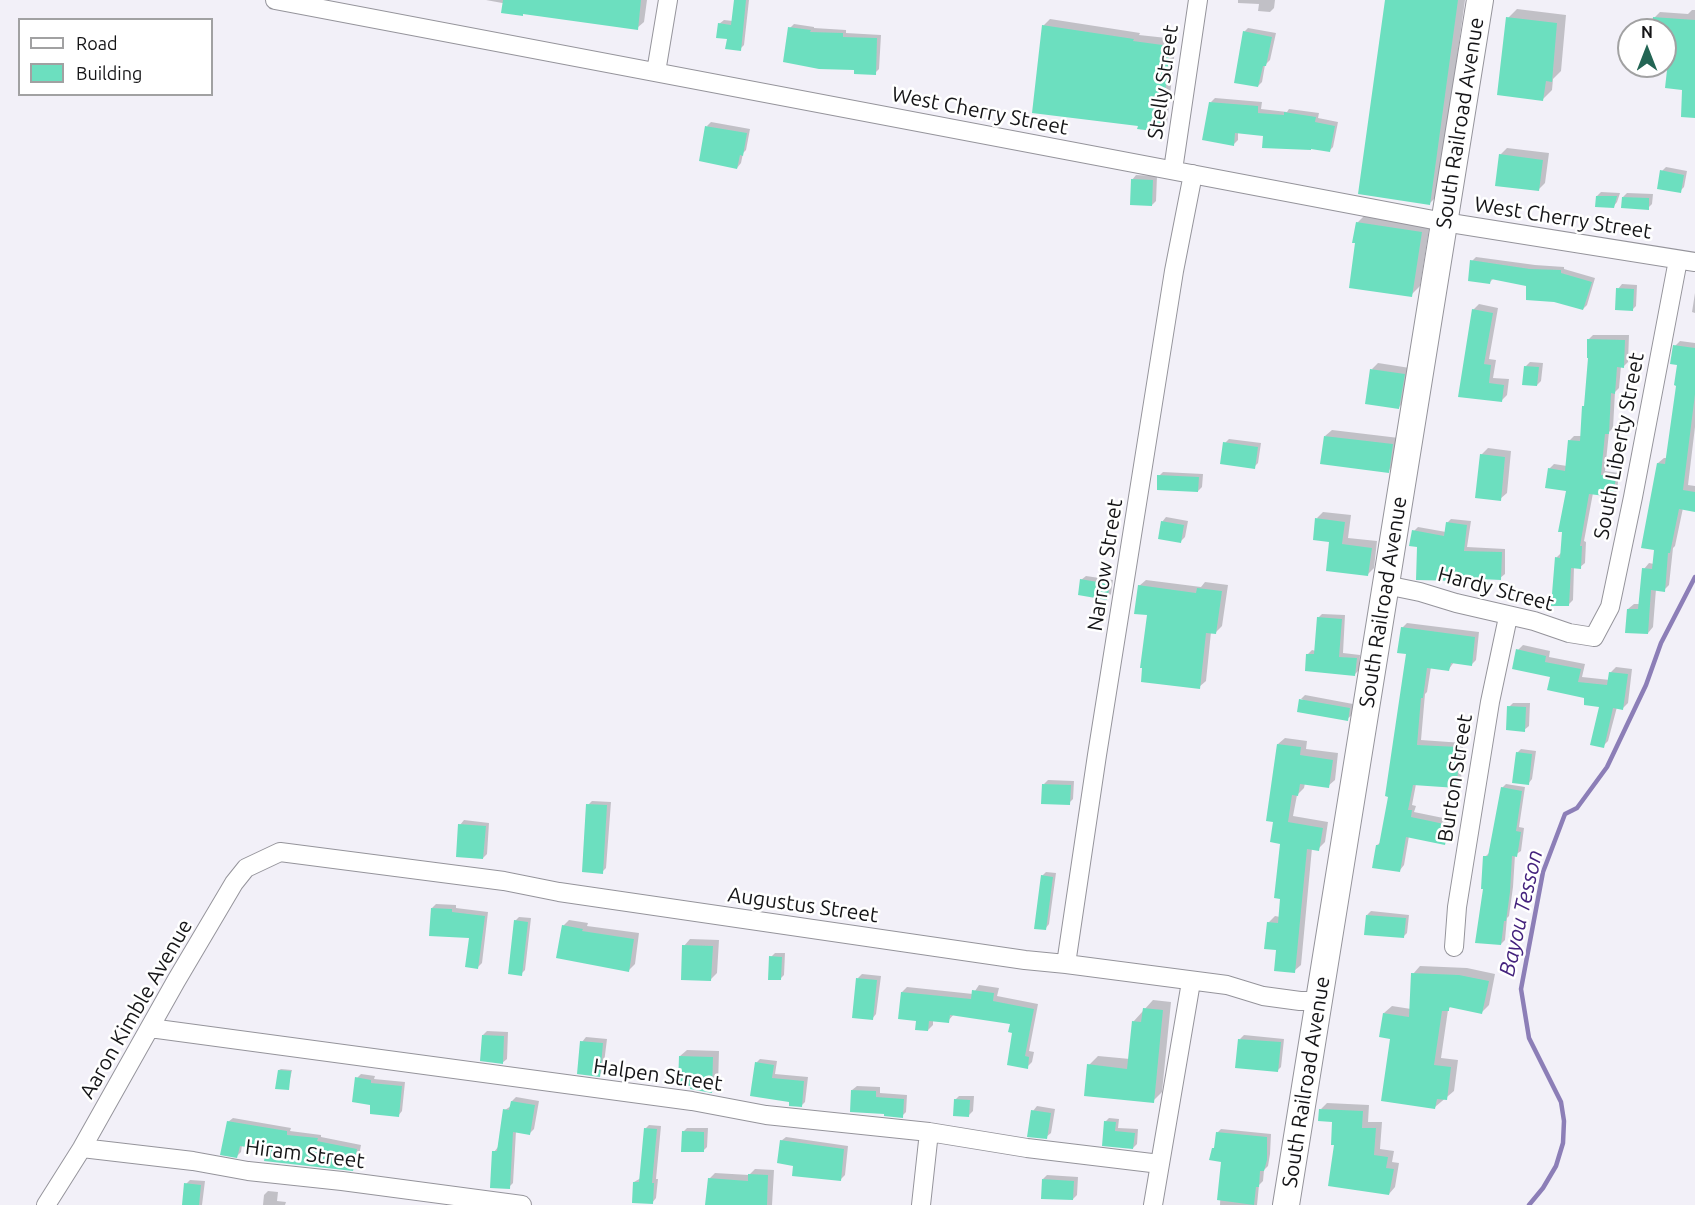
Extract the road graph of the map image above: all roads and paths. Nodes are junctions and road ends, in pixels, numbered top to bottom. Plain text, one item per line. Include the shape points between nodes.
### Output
1 (275, 0) edge
2 (668, 0) edge
3 (1198, 0) edge
4 (1480, 0) edge
5 (656, 72) junction
6 (1173, 170) junction
7 (1193, 174) junction
8 (1444, 222) junction
9 (1686, 261) edge
10 (1386, 585) junction
11 (1508, 617) junction
12 (1594, 637) joint
13 (280, 852) joint
14 (1454, 947) dead end
15 (1066, 964) junction
16 (1191, 982) junction
17 (1319, 1001) junction
18 (150, 1028) junction
19 (929, 1132) junction
20 (82, 1148) junction
21 (1160, 1164) junction
22 (46, 1205) edge
23 (522, 1205) edge
24 (921, 1205) edge
25 (1153, 1205) edge
26 (1286, 1205) edge

1 - 5 street, West Cherry Street
2 - 5 street
3 - 6 street, Stelly Street
4 - 8 street, South Railroad Avenue
5 - 6 street, West Cherry Street
6 - 7 street, West Cherry Street
7 - 8 street, West Cherry Street
7 - 15 street, Narrow Street via 1174,271
8 - 9 street, West Cherry Street
8 - 10 street, South Railroad Avenue
9 - 12 street, South Liberty Street via 1610,607
10 - 11 street, Hardy Street
10 - 17 street, South Railroad Avenue
11 - 12 street, Hardy Street
11 - 14 street, Burton Street via 1490,702
13 - 15 street, Augustus Street
13 - 18 street, Aaron Kimble Avenue via 246,868 234,883
15 - 16 street, Augustus Street
16 - 17 street, Augustus Street via 1227,985 1263,996
16 - 21 street
17 - 26 street, South Railroad Avenue
18 - 19 street, Halpen Street via 692,1101 766,1115
18 - 20 street, Aaron Kimble Avenue
19 - 21 street, Halpen Street
19 - 24 street
20 - 22 street, Aaron Kimble Avenue
20 - 23 street, Hiram Street
21 - 25 street

